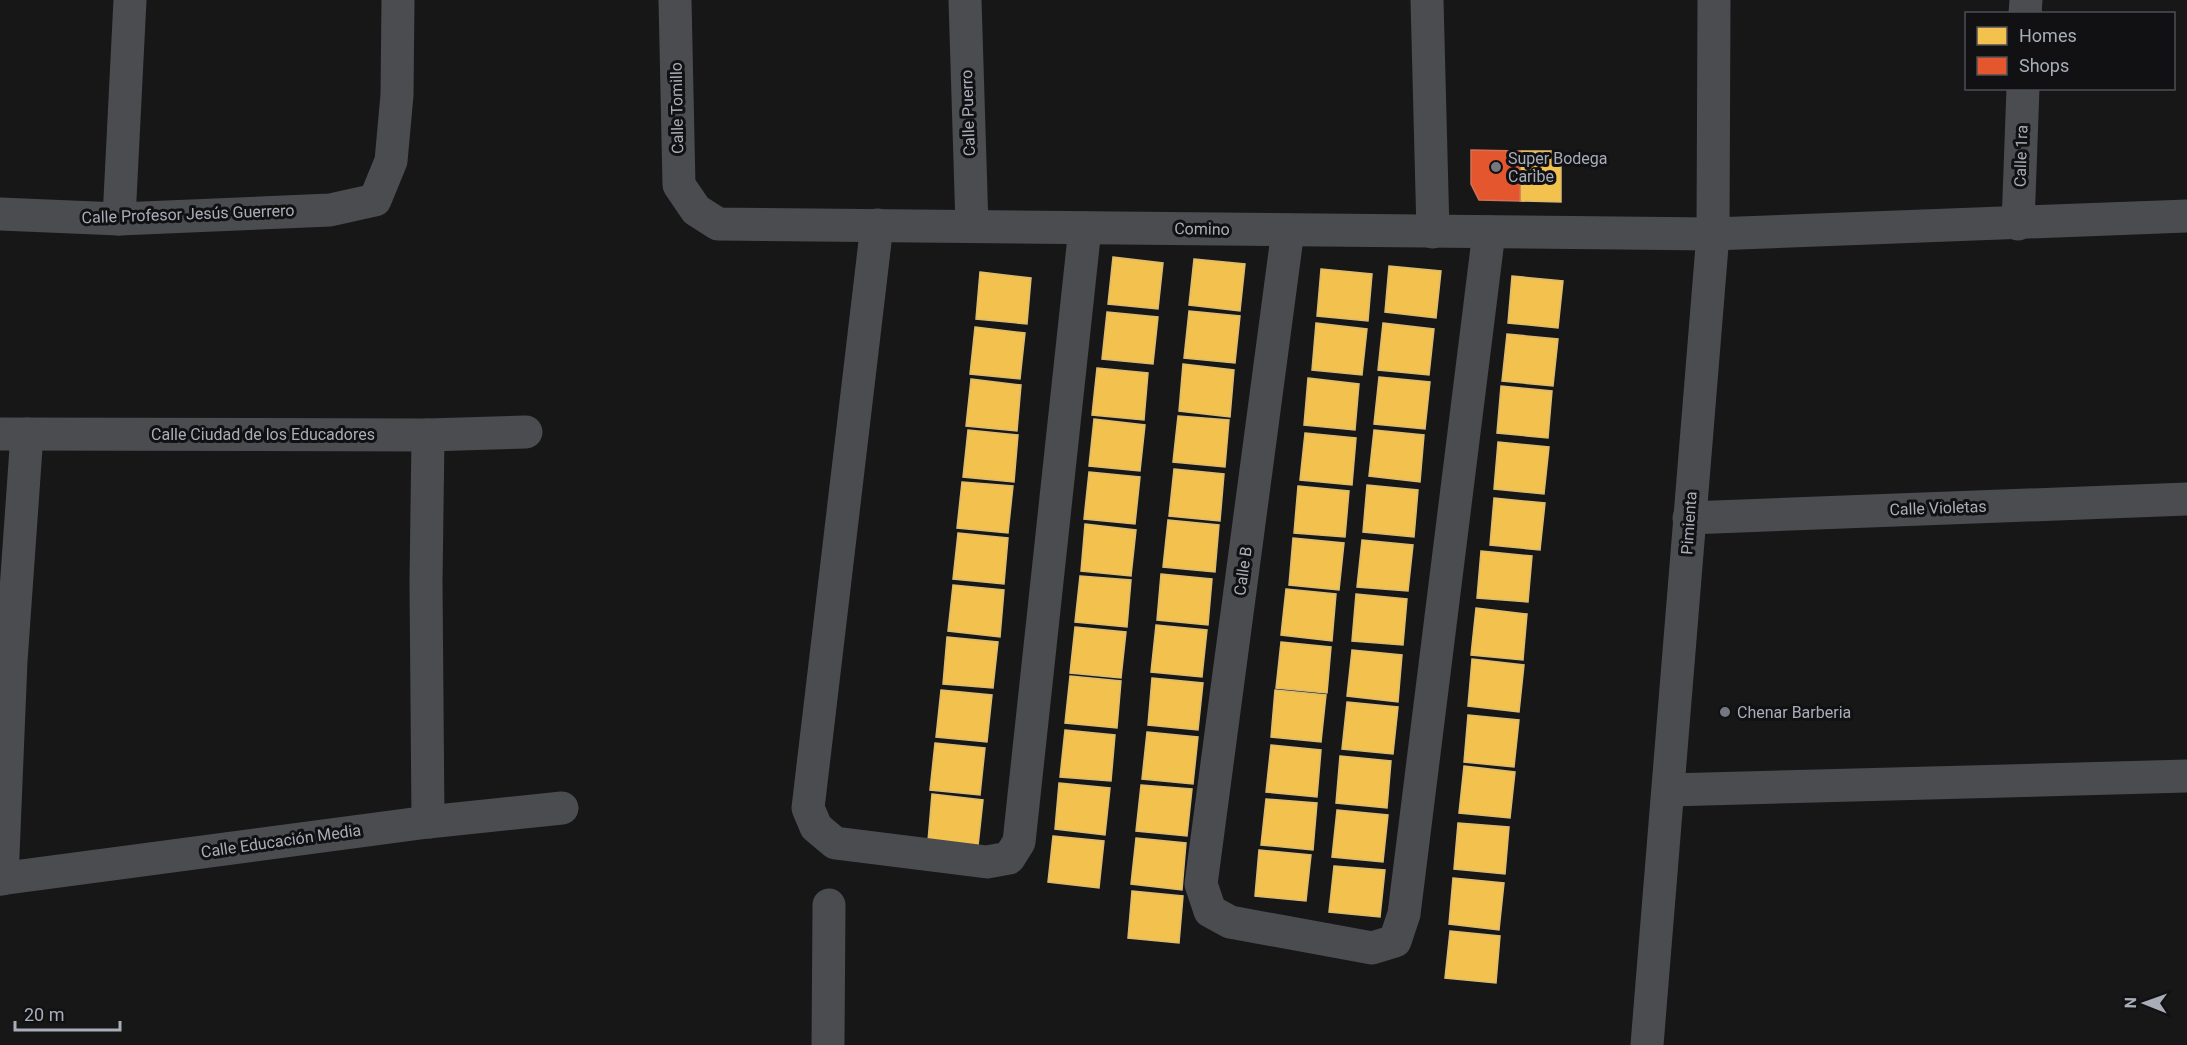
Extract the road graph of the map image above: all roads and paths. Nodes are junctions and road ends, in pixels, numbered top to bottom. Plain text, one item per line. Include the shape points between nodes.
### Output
1 (130, 0) edge
2 (398, 0) edge
3 (675, 0) edge
4 (965, 0) edge
5 (1427, 0) edge
6 (1714, 0) edge
7 (2023, 90) edge
8 (696, 210) joint
9 (0, 214) edge
10 (2187, 216) edge
11 (119, 219) junction
12 (2018, 224) junction
13 (877, 225) junction
14 (972, 226) junction
15 (1085, 228) junction
16 (1288, 230) junction
17 (1433, 232) junction
18 (1489, 232) junction
19 (1713, 234) junction
20 (526, 432) dead end
21 (14, 434) edge
22 (428, 435) junction
23 (2187, 499) edge
24 (1689, 518) junction
25 (6, 660) edge
26 (2187, 776) edge
27 (1669, 790) junction
28 (562, 808) dead end
29 (428, 822) junction
30 (1, 879) edge
31 (829, 905) dead end
32 (828, 1045) edge
33 (1647, 1045) edge

1 - 11 street
2 - 11 street, Calle Profesor Jesús Guerrero via 397,95 391,160 375,200 330,210
3 - 8 street, Calle Tomillo via 679,185
4 - 14 street, Calle Puerro
5 - 17 street
6 - 19 street, Pimienta
7 - 12 street, Calle 1ra
8 - 13 street, Comino via 718,224
9 - 11 street, Calle Profesor Jesús Guerrero
10 - 12 street, Comino
12 - 19 street, Comino
13 - 14 street, Comino
13 - 15 street via 808,808 816,828 835,843 987,862 1009,858 1019,842
14 - 15 street, Comino
15 - 16 street, Comino
16 - 17 street, Comino
16 - 18 street, Calle B via 1201,884 1210,911 1230,922 1372,948 1395,941 1404,914
17 - 18 street, Comino
18 - 19 street, Comino
19 - 24 street, Pimienta
20 - 22 street, Calle Ciudad de los Educadores
21 - 22 street, Calle Ciudad de los Educadores
21 - 25 street
22 - 29 street
23 - 24 street, Calle Violetas
24 - 27 street, Pimienta
25 - 30 street
26 - 27 street
27 - 33 street, Pimienta
28 - 29 street, Calle Educación Media
29 - 30 street, Calle Educación Media
31 - 32 street

